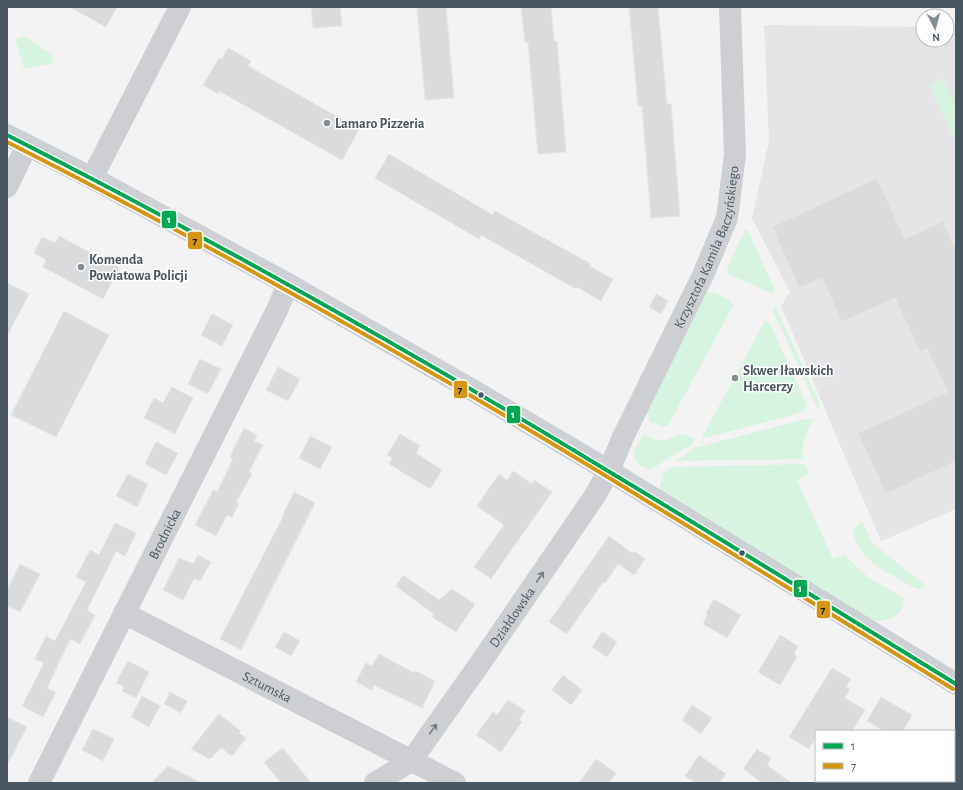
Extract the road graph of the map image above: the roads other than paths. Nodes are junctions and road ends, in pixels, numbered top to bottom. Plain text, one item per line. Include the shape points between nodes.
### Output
1 (180, 7) edge
2 (730, 7) edge
3 (7, 135) edge
4 (27, 145) junction
5 (92, 178) junction
6 (7, 187) edge
7 (288, 284) junction
8 (608, 471) junction
9 (124, 613) junction
10 (956, 684) edge
11 (411, 761) junction
12 (38, 783) edge
13 (375, 783) edge
14 (455, 783) edge

1 - 5 street
2 - 8 street, Krzysztofa Kamila Baczyńskiego via 735,155 727,218 703,275
3 - 4 street
4 - 5 street
4 - 6 street
5 - 7 street
7 - 8 street
7 - 9 street, Brodnicka
8 - 10 street
11 -> 8 street, Działdowska via 573,528
9 - 11 street, Sztumska
9 - 12 street, Brodnicka
11 - 13 street
11 - 14 street, Sztumska

